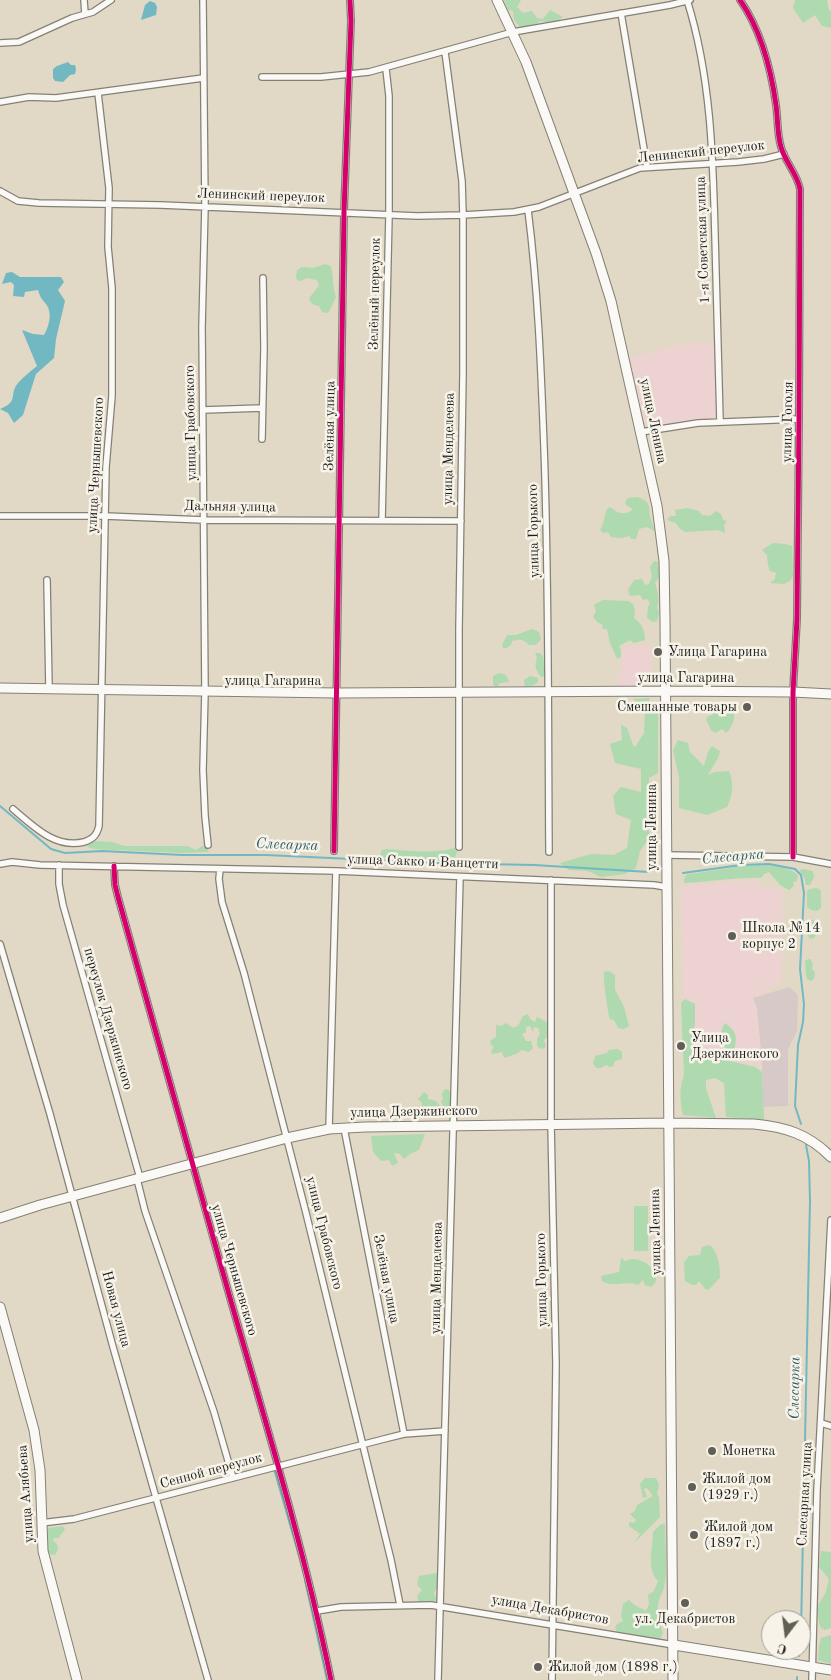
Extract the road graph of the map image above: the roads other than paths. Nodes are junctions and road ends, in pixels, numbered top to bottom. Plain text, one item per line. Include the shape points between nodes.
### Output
1 (84, 0) edge
2 (111, 0) edge
3 (203, 0) edge
4 (350, 0) edge
5 (497, 0) edge
6 (688, 0) edge
7 (740, 0) edge
8 (621, 13) junction
9 (85, 14) junction
10 (513, 32) junction
11 (0, 43) edge
12 (445, 52) junction
13 (386, 69) junction
14 (348, 75) junction
15 (262, 76) dead end
16 (203, 78) junction
17 (98, 93) junction
18 (0, 102) edge
19 (784, 154) junction
20 (713, 164) junction
21 (647, 167) junction
22 (0, 191) edge
23 (574, 194) junction
24 (109, 204) junction
25 (205, 206) junction
26 (528, 210) junction
27 (344, 212) junction
28 (389, 215) junction
29 (463, 216) junction
30 (263, 278) dead end
31 (262, 408) junction
32 (203, 410) junction
33 (799, 419) junction
34 (720, 421) junction
35 (641, 432) junction
36 (262, 439) dead end
37 (0, 516) edge
38 (105, 516) junction
39 (204, 520) junction
40 (382, 520) junction
41 (340, 521) junction
42 (460, 521) junction
43 (47, 580) dead end
44 (0, 688) edge
45 (49, 689) junction
46 (101, 690) junction
47 (205, 692) junction
48 (548, 692) junction
49 (665, 692) junction
50 (793, 692) junction
51 (338, 693) junction
52 (459, 693) junction
53 (831, 694) edge
54 (13, 809) dead end
55 (208, 845) dead end
56 (459, 847) dead end
57 (334, 852) dead end
58 (549, 852) dead end
59 (666, 855) junction
60 (793, 856) junction
61 (0, 864) edge
62 (831, 864) edge
63 (59, 865) junction
64 (114, 866) junction
65 (220, 869) junction
66 (336, 871) junction
67 (460, 877) junction
68 (551, 880) junction
69 (666, 887) junction
70 (0, 944) edge
71 (668, 1123) junction
72 (453, 1124) junction
73 (551, 1125) junction
74 (344, 1128) junction
75 (329, 1129) junction
76 (287, 1138) junction
77 (831, 1157) edge
78 (192, 1164) junction
79 (138, 1179) junction
80 (73, 1196) junction
81 (0, 1218) edge
82 (831, 1220) edge
83 (0, 1307) edge
84 (821, 1423) junction
85 (831, 1426) edge
86 (445, 1431) junction
87 (404, 1434) junction
88 (362, 1444) junction
89 (278, 1466) junction
90 (233, 1478) junction
91 (156, 1499) junction
92 (41, 1523) junction
93 (400, 1605) junction
94 (440, 1606) junction
95 (317, 1611) junction
96 (553, 1625) junction
97 (674, 1645) junction
98 (813, 1667) junction
99 (831, 1670) edge
100 (77, 1680) edge
101 (208, 1680) edge
102 (331, 1680) edge
103 (438, 1680) edge
104 (552, 1680) edge
105 (673, 1680) edge
106 (812, 1680) edge

1 - 9 street
2 - 9 street
3 - 16 street, улица Грабовского
4 - 14 street, Зелёная улица
5 - 10 main road, улица Ленина
6 - 8 street
6 - 20 street, 1-я Советская улица via 704,76
7 - 19 street, улица Гоголя via 763,48
8 - 10 street
8 - 21 street
9 - 11 street via 19,42
10 - 12 street
10 - 23 main road, улица Ленина
12 - 13 street
12 - 29 street, улица Менделеева via 462,182
13 - 14 street
13 - 28 street, Зелёный переулок
14 - 15 street
14 - 27 street, Зелёная улица
16 - 17 street
16 - 25 street, улица Грабовского
17 - 18 street
17 - 24 street, улица Чернышевского
19 - 20 street, Ленинский переулок
19 - 33 street, улица Гоголя via 800,189
20 - 21 street, Ленинский переулок
20 - 34 street, 1-я Советская улица
21 - 23 street, Ленинский переулок
22 - 24 street, Ленинский переулок via 27,203
23 - 26 street, Ленинский переулок
23 - 35 main road, улица Ленина via 611,301
24 - 25 street, Ленинский переулок
24 - 38 street, улица Чернышевского via 112,374
25 - 27 street, Ленинский переулок
25 - 32 street, улица Грабовского
26 - 29 street, Ленинский переулок
26 - 48 street, улица Горького via 540,347
27 - 28 street, Ленинский переулок
27 - 41 street, Зелёная улица
28 - 29 street, Ленинский переулок
28 - 40 street, Зелёный переулок
29 - 42 street, улица Менделеева
30 - 31 street
31 - 32 street
31 - 36 street
32 - 39 street, улица Грабовского
33 - 34 street
33 - 50 street, улица Гоголя
34 - 35 street
35 - 49 main road, улица Ленина via 663,546
37 - 38 street, Дальняя улица
38 - 39 street, Дальняя улица
38 - 46 street, улица Чернышевского
39 - 41 street, Дальняя улица
39 - 47 street, улица Грабовского
40 - 41 street, Дальняя улица
40 - 42 street, Дальняя улица
41 - 51 street, Зелёная улица
42 - 52 street, улица Менделеева
43 - 45 street
44 - 45 main road, улица Гагарина
45 - 46 main road, улица Гагарина
46 - 47 main road, улица Гагарина
46 - 54 street, улица Чернышевского via 99,826 96,834 84,842 58,842
47 - 51 main road, улица Гагарина
47 - 55 street, улица Грабовского via 204,799
48 - 49 main road, улица Гагарина
48 - 52 main road, улица Гагарина
48 - 58 street, улица Горького
49 - 50 main road, улица Гагарина
49 - 59 main road, улица Ленина
50 - 53 main road, улица Гагарина
50 - 60 street, улица Гоголя
51 - 52 main road, улица Гагарина
51 - 57 street, Зелёная улица
52 - 56 street, улица Менделеева
59 - 60 street
59 - 69 main road, улица Ленина
60 - 62 street
61 - 63 street, улица Сакко и Ванцетти
63 - 64 street, улица Сакко и Ванцетти
63 - 79 street, переулок Дзержинского via 64,910
64 - 65 street, улица Сакко и Ванцетти
64 - 78 street, улица Чернышевского via 115,885
65 - 66 street, улица Сакко и Ванцетти
65 - 76 street, улица Грабовского via 222,902
66 - 67 street, улица Сакко и Ванцетти
66 - 75 street
67 - 68 street, улица Сакко и Ванцетти
67 - 72 street, улица Менделеева
68 - 69 street, улица Сакко и Ванцетти
68 - 73 street, улица Горького
69 - 71 main road, улица Ленина
70 - 80 street, Новая улица
71 - 73 main road, улица Дзержинского
71 - 77 main road, улица Дзержинского via 774,1126 809,1138
71 - 97 main road, улица Ленина
72 - 73 main road, улица Дзержинского
72 - 74 main road, улица Дзержинского
72 - 86 street, улица Менделеева
73 - 96 street, улица Горького via 556,1364
74 - 75 main road, улица Дзержинского
74 - 87 street, Зелёная улица
75 - 76 main road, улица Дзержинского
76 - 78 main road, улица Дзержинского
76 - 88 street, улица Грабовского
78 - 79 main road, улица Дзержинского
78 - 89 street, улица Чернышевского
79 - 80 main road, улица Дзержинского
79 - 90 street, переулок Дзержинского via 145,1211 217,1421
80 - 81 main road, улица Дзержинского
80 - 91 street, Новая улица
82 - 84 street, Слесарная улица
83 - 92 main road, улица Алябьева via 37,1443
84 - 85 street
84 - 98 street, Слесарная улица
86 - 87 street, Сенной переулок
86 - 94 street, улица Менделеева
87 - 88 street, Сенной переулок
88 - 89 street, Сенной переулок
88 - 93 street, улица Грабовского
89 - 90 street, Сенной переулок
89 - 95 street, улица Чернышевского
90 - 91 street, Сенной переулок
91 - 92 street, Сенной переулок via 74,1519
91 - 101 street, Новая улица
92 - 100 main road, улица Алябьева via 46,1564
93 - 94 street, улица Декабристов
93 - 95 street, улица Декабристов via 341,1606
94 - 96 street, улица Декабристов
94 - 103 street, улица Менделеева
95 - 102 street, улица Чернышевского
96 - 97 street, улица Декабристов
96 - 104 street, улица Горького
97 - 98 main road, улица Декабристов
97 - 105 main road, улица Ленина
98 - 99 main road
98 - 106 street, Слесарная улица

